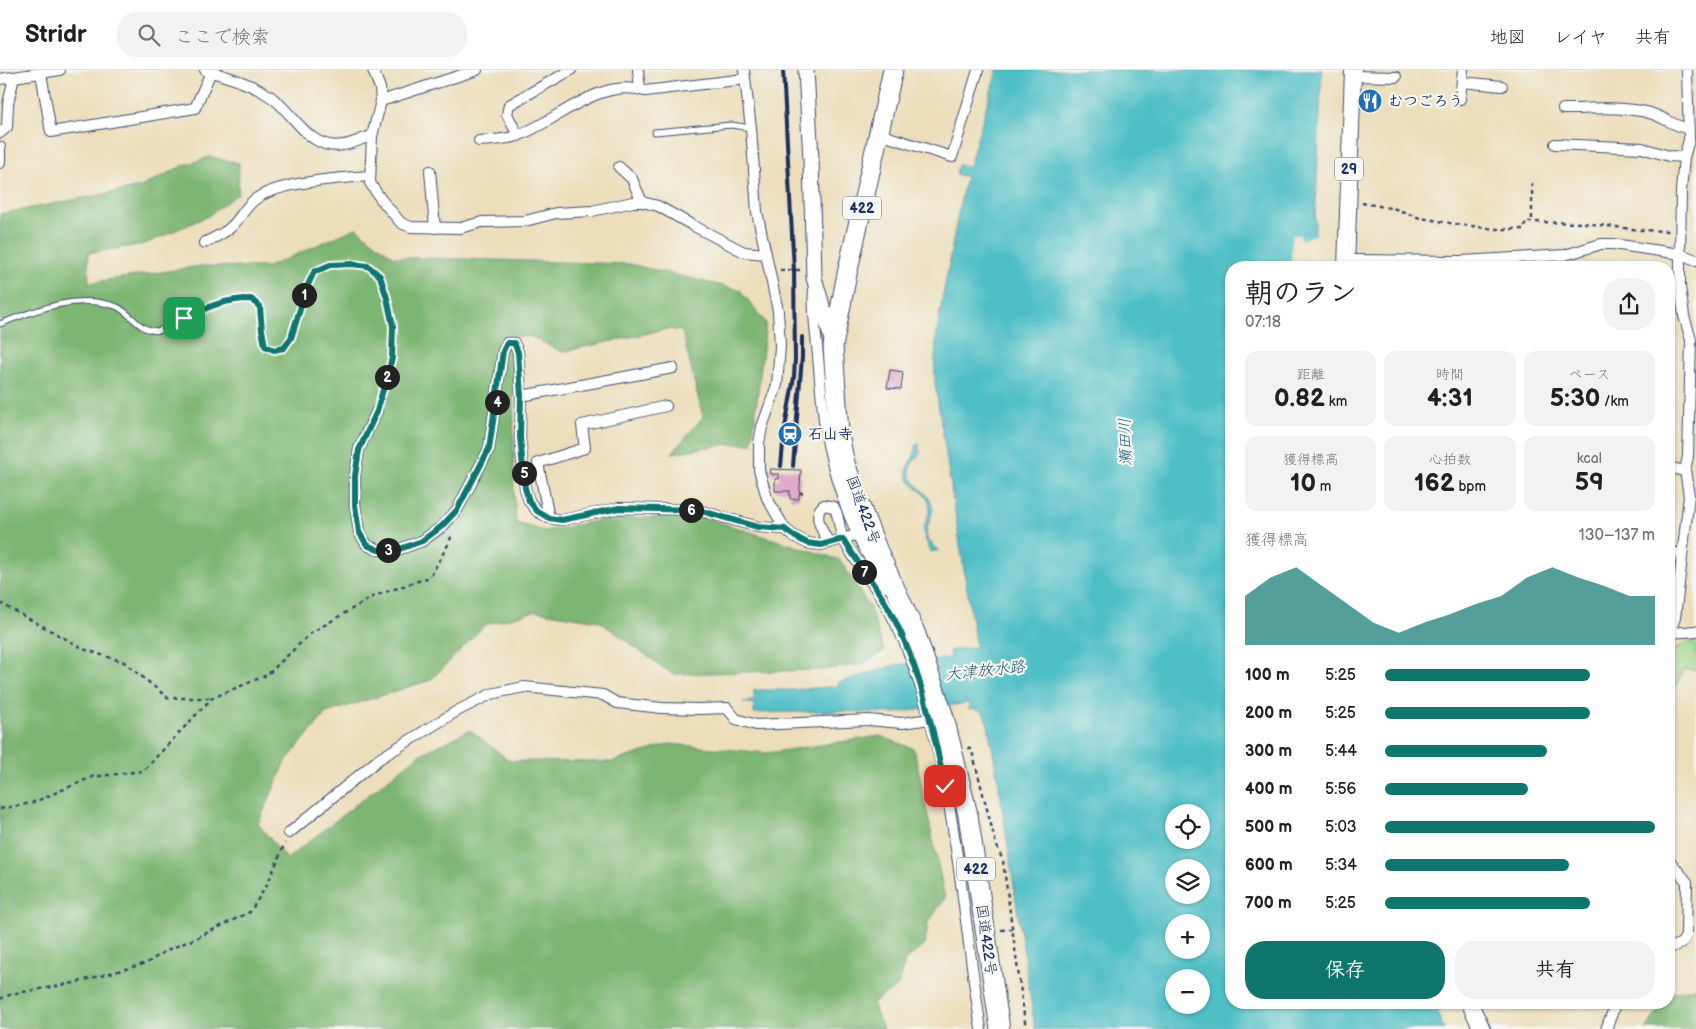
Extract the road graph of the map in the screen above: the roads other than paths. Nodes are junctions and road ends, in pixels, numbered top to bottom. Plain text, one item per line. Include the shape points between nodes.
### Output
1 (60, 70) edge
2 (373, 70) edge
3 (477, 70) edge
4 (571, 70) edge
5 (638, 70) edge
6 (806, 70) edge
7 (893, 70) edge
8 (978, 70) edge
9 (1463, 70) edge
10 (1687, 70) edge
11 (208, 71) edge
12 (41, 72) junction
13 (459, 73) edge
14 (1353, 73) edge
15 (745, 75) edge
16 (8, 76) edge
17 (1396, 77) dead end
18 (1462, 82) junction
19 (1502, 86) dead end
20 (640, 90) junction
21 (1460, 98) dead end
22 (382, 101) junction
23 (1568, 106) dead end
24 (751, 128) junction
25 (1689, 129) junction
26 (655, 132) dead end
27 (0, 133) edge
28 (879, 134) junction
29 (372, 136) junction
30 (518, 136) junction
31 (479, 141) dead end
32 (1555, 144) dead end
33 (0, 146) edge
34 (1684, 158) junction
35 (0, 163) edge
36 (619, 167) dead end
37 (430, 171) dead end
38 (370, 176) junction
39 (642, 202) junction
40 (434, 228) junction
41 (204, 243) dead end
42 (766, 254) junction
43 (1680, 254) junction
44 (1696, 260) edge
45 (1346, 261) edge
46 (1462, 261) edge
47 (810, 274) junction
48 (0, 324) edge
49 (833, 346) junction
50 (674, 368) dead end
51 (521, 396) junction
52 (666, 406) dead end
53 (377, 411) joint
54 (1692, 432) edge
55 (1675, 469) edge
56 (1685, 470) junction
57 (1692, 485) edge
58 (549, 518) junction
59 (785, 529) junction
60 (864, 533) junction
61 (843, 539) junction
62 (828, 543) junction
63 (1675, 553) edge
64 (1682, 553) junction
65 (1675, 618) edge
66 (1696, 631) edge
67 (1675, 633) edge
68 (939, 716) junction
69 (290, 833) road end
70 (1675, 867) edge
71 (1675, 946) edge
72 (1472, 1009) edge
73 (1613, 1009) edge
74 (981, 1029) edge
75 (1000, 1029) edge
76 (1482, 1029) edge
77 (1606, 1029) edge

1 - 12 street
2 - 22 street
3 - 13 street
4 - 30 street via 509,105 507,114
5 - 20 street
6 - 47 street via 811,159
7 - 28 highway, 国道422号 / 422
8 - 28 street via 952,157
9 - 18 street
10 - 25 street
11 - 12 street via 195,108 51,132
11 - 29 street via 276,100 300,128 322,143 342,146
12 - 16 street
13 - 22 street
14 - 17 street
14 - 45 main road, 29
15 - 20 street
15 - 24 street
16 - 27 street via 7,127
18 - 19 street
18 - 21 street
20 - 30 street via 631,87 594,95
22 - 29 street
23 - 25 street via 1610,104 1649,112
24 - 26 lane via 731,125
24 - 42 street via 757,212
25 - 34 street
28 - 49 highway, 国道422号 / 422
29 - 38 street
30 - 31 street
32 - 34 street via 1642,148
33 - 35 street
34 - 43 street
36 - 39 street via 632,179
37 - 40 street
38 - 40 street via 370,183 380,198 402,223 411,227
38 - 41 street via 326,179 259,196 231,227
39 - 40 street via 525,220
39 - 42 street via 658,206 744,252
42 - 59 street via 778,310 780,346 777,385 759,443 759,470 767,498
43 - 44 street
43 - 46 street via 1601,244 1565,255
43 - 54 street via 1680,287 1691,340
47 - 49 street
47 - 60 street via 825,428 838,482
48 - 53 lane via 34,311 76,301 118,307 146,330 161,330 223,301 251,299 260,307 265,346 274,350 284,348 291,338 314,272 330,265 368,266 380,276 393,326 392,358
49 - 60 highway, 国道422号 / 422 via 839,434
50 - 51 street
51 - 53 street via 518,352 514,343 507,343 503,351 489,449 457,510 422,541 397,550 378,550 367,545 359,532 355,505 359,450
51 - 58 street via 520,437 525,488 537,511
52 - 58 street via 582,425 585,448 538,463
54 - 56 street
55 - 56 street
56 - 57 street
57 - 64 street
58 - 59 street via 562,520 619,508 698,510 758,527
59 - 62 street via 807,543
60 - 61 street
60 - 68 highway, 国道422号 / 422 via 902,602 925,659
61 - 62 street
61 - 62 street via 834,508 824,505 818,512 818,518
61 - 68 street via 885,603
63 - 64 street
64 - 65 street
66 - 67 street
68 - 69 street via 902,723 868,720 756,725 736,719 727,708 662,708 617,703 603,694 524,687 491,694 379,759
68 - 74 street via 945,786
68 - 75 highway, 国道422号 / 422 via 951,743 968,815
70 - 71 street via 1687,882 1686,936 1682,943
72 - 76 main road
73 - 77 street

